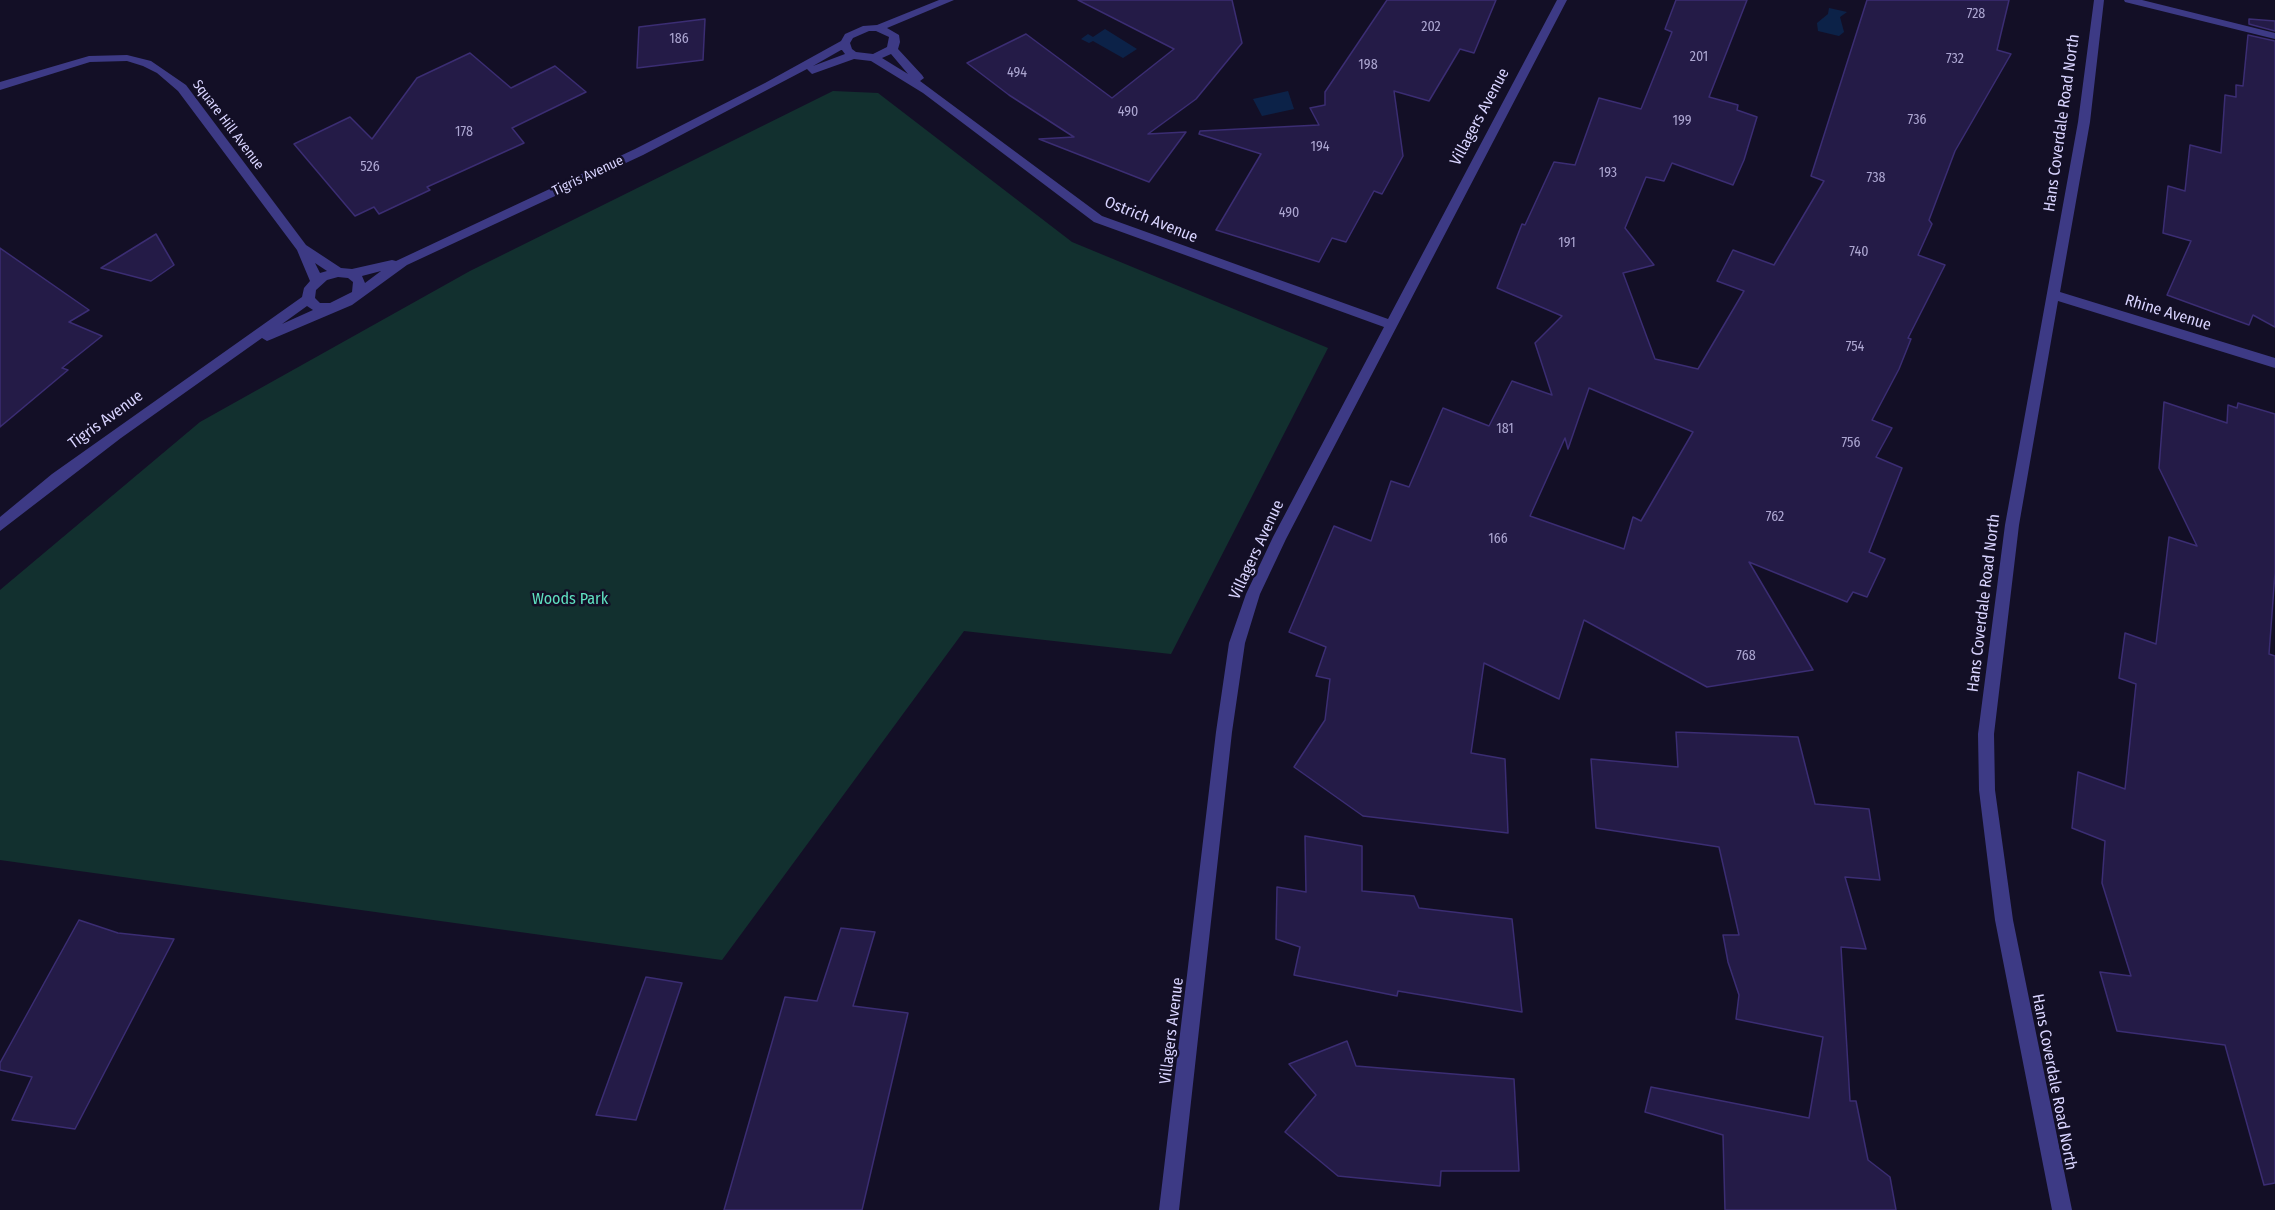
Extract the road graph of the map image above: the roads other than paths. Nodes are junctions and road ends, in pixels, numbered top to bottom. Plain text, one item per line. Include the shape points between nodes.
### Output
1 (1562, 0) edge
2 (2099, 0) edge
3 (2129, 0) edge
4 (947, 1) edge
5 (878, 28) junction
6 (894, 35) junction
7 (2275, 36) edge
8 (846, 43) junction
9 (892, 49) junction
10 (853, 55) junction
11 (874, 58) junction
12 (0, 86) edge
13 (769, 86) junction
14 (927, 90) junction
15 (302, 248) junction
16 (403, 262) junction
17 (338, 272) junction
18 (352, 274) junction
19 (317, 282) junction
20 (358, 292) junction
21 (2052, 294) junction
22 (308, 299) junction
23 (331, 308) junction
24 (1392, 325) junction
25 (237, 350) junction
26 (2275, 363) edge
27 (0, 525) edge
28 (1169, 1210) edge
29 (2062, 1210) edge

1 - 24 street, Villagers Avenue
2 - 21 street, Hans Coverdale Road North via 2084,122
3 - 7 street
4 - 5 street
4 - 6 street
5 - 6 street
5 - 8 street via 856,31
6 - 9 street
8 - 10 street
8 - 13 street, Tigris Avenue
9 - 11 street
9 - 14 street, Ostrich Avenue
10 - 11 street
10 - 13 street, Tigris Avenue
11 - 14 street, Ostrich Avenue
12 - 15 street, Square Hill Avenue via 89,59 127,58 147,63 182,88
13 - 16 street, Tigris Avenue via 639,152
14 - 24 street, Ostrich Avenue via 1098,219
15 - 17 street, Square Hill Avenue
15 - 19 street, Square Hill Avenue
16 - 18 street, Tigris Avenue
16 - 20 street, Tigris Avenue
17 - 18 street
17 - 19 street
18 - 20 street via 359,282
19 - 22 street via 310,288
20 - 23 street
21 - 26 street, Rhine Avenue
21 - 29 street, Hans Coverdale Road North via 2012,525 1986,734 1987,790 2004,920
22 - 23 street via 317,307
22 - 25 street, Tigris Avenue
23 - 25 street, Tigris Avenue
24 - 28 street, Villagers Avenue via 1280,537 1253,594 1238,643 1224,732
25 - 27 street, Tigris Avenue via 99,446

